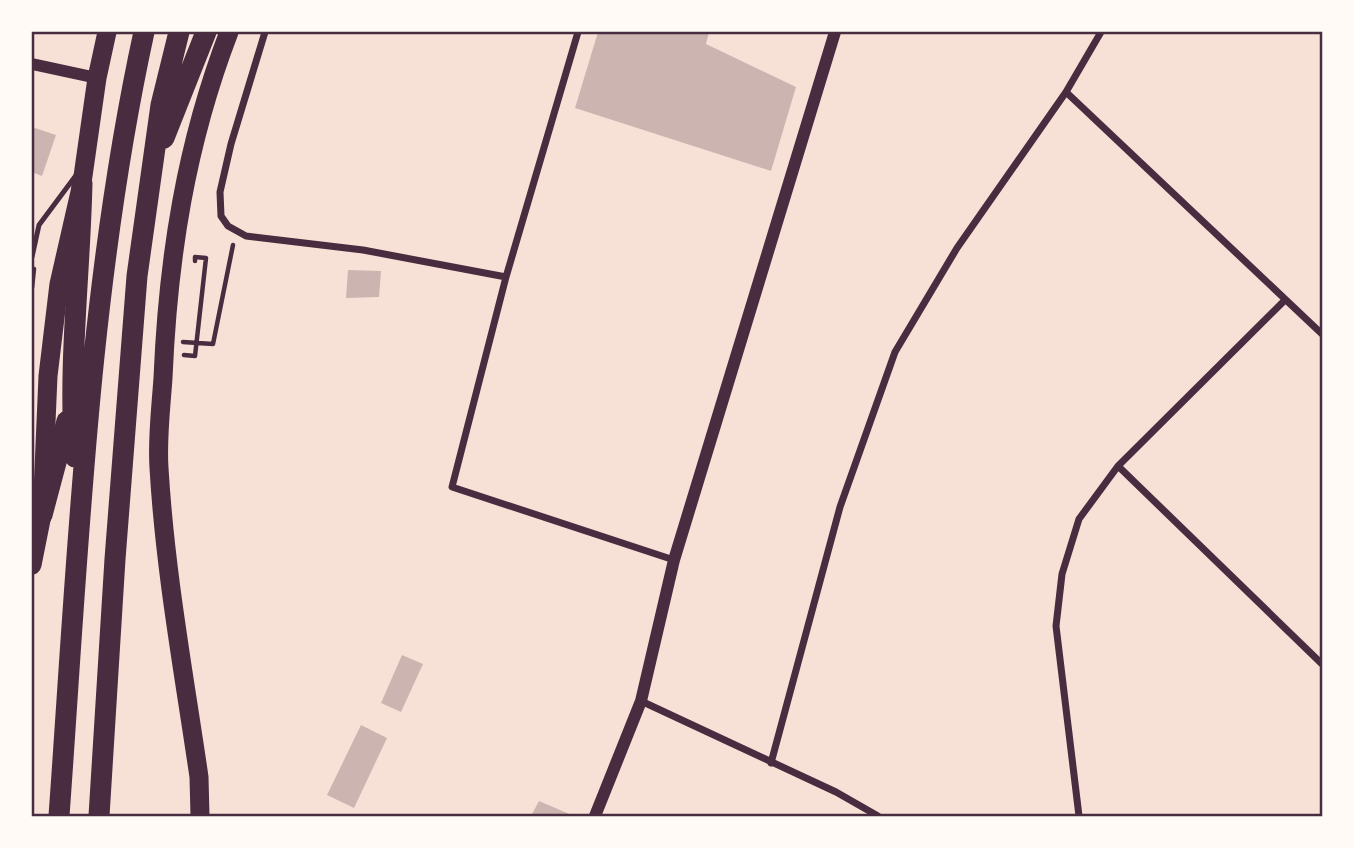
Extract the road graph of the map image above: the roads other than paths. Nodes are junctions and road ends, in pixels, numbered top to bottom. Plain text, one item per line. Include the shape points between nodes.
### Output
1 (107, 32) edge
2 (144, 32) edge
3 (179, 32) edge
4 (206, 32) edge
5 (229, 32) edge
6 (265, 32) edge
7 (578, 32) edge
8 (835, 32) edge
9 (1101, 32) edge
10 (32, 64) edge
11 (97, 78) junction
12 (1066, 92) junction
13 (83, 173) junction
14 (149, 175) junction
15 (32, 257) edge
16 (506, 277) junction
17 (1285, 300) junction
18 (1322, 334) edge
19 (71, 405) junction
20 (1118, 466) junction
21 (38, 517) junction
22 (80, 518) junction
23 (674, 560) junction
24 (32, 565) edge
25 (1322, 664) edge
26 (641, 701) junction
27 (771, 763) junction
28 (199, 777) junction
29 (59, 817) edge
30 (99, 817) edge
31 (200, 817) edge
32 (215, 817) edge
33 (595, 817) edge
34 (878, 817) edge
35 (1079, 817) edge

1 - 11 highway
2 - 22 highway via 99,304
3 - 14 highway
4 - 14 highway
5 - 28 highway via 191,152 173,244 159,450 164,536
6 - 16 street via 220,192 221,216 228,226 246,236 363,250
7 - 16 street
8 - 23 street
9 - 12 street
10 - 11 street
11 - 13 highway
12 - 17 street
12 - 27 street via 957,248 895,352 840,507
13 - 15 lane via 39,225
13 - 19 highway
13 - 21 highway via 54,320
14 - 30 highway via 137,276
16 - 23 street via 452,487
17 - 18 street
17 - 20 street
19 - 21 highway
19 - 22 highway
20 - 25 street
20 - 35 street via 1079,519 1062,575 1056,626
21 - 24 highway
22 - 29 highway
23 - 26 street
26 - 27 street
26 - 33 street
27 - 34 street
28 - 31 highway
28 - 32 highway

